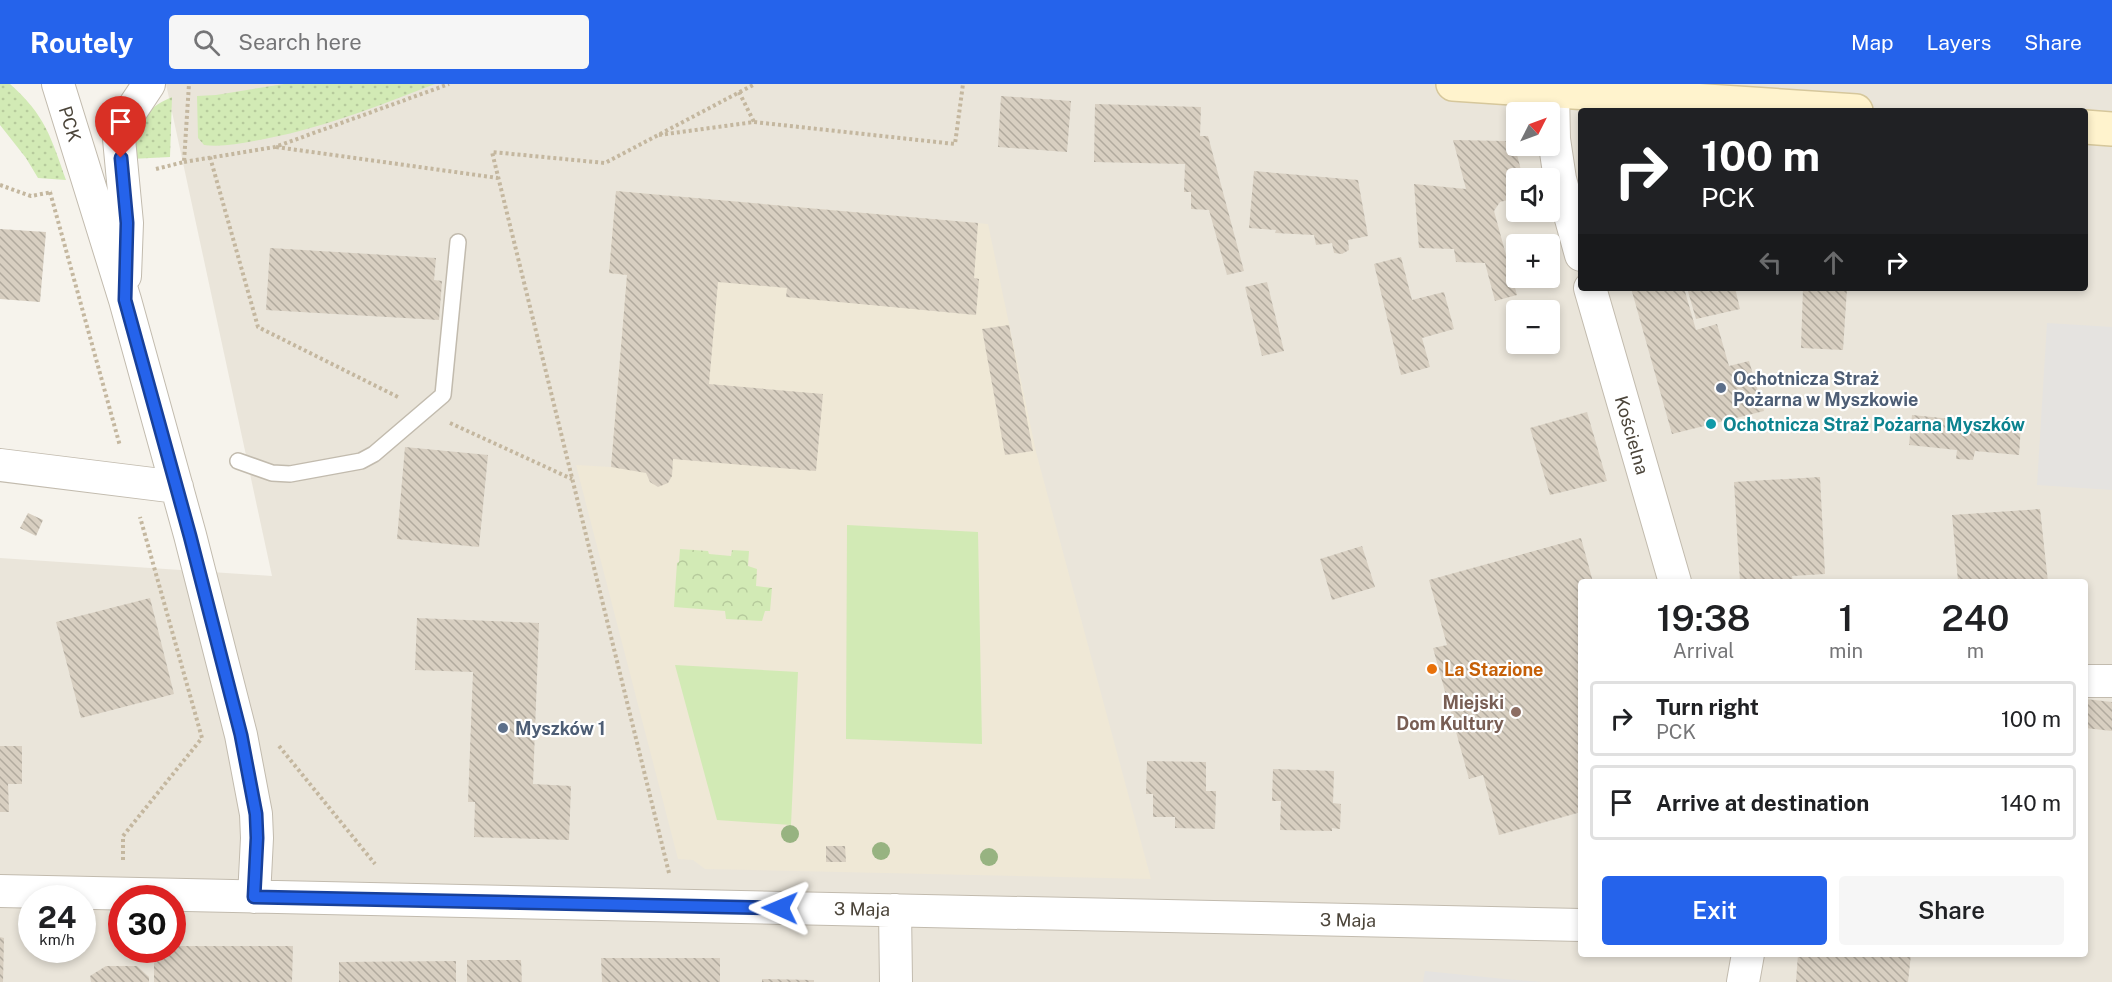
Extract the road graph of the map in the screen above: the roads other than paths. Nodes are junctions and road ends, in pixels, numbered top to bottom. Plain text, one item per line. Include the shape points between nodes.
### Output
1 (58, 84) edge
2 (149, 84) edge
3 (1453, 84) edge
4 (1553, 92) junction
5 (1808, 108) edge
6 (2088, 127) edge
7 (2112, 129) edge
8 (458, 242) dead end
9 (1578, 244) edge
10 (1591, 291) edge
11 (125, 300) junction
12 (238, 461) dead end
13 (0, 465) edge
14 (177, 487) junction
15 (1674, 579) edge
16 (2088, 681) edge
17 (2112, 681) edge
18 (0, 891) edge
19 (254, 897) junction
20 (896, 910) junction
21 (1578, 926) edge
22 (1747, 957) edge
23 (896, 982) edge
24 (1743, 982) edge

1 - 11 street, PCK
2 - 11 street, PCK via 129,114 119,139 127,223
3 - 4 main road
4 - 5 main road
4 - 9 street via 1560,179
6 - 7 main road
8 - 12 lane via 443,395 361,461 290,474 272,473
10 - 15 street, Kościelna
11 - 14 street, PCK
13 - 14 street
14 - 19 street, PCK via 253,792 257,838
16 - 17 street
18 - 19 street, 3 Maja
19 - 20 street, 3 Maja
20 - 21 street, 3 Maja
20 - 23 street
22 - 24 street

